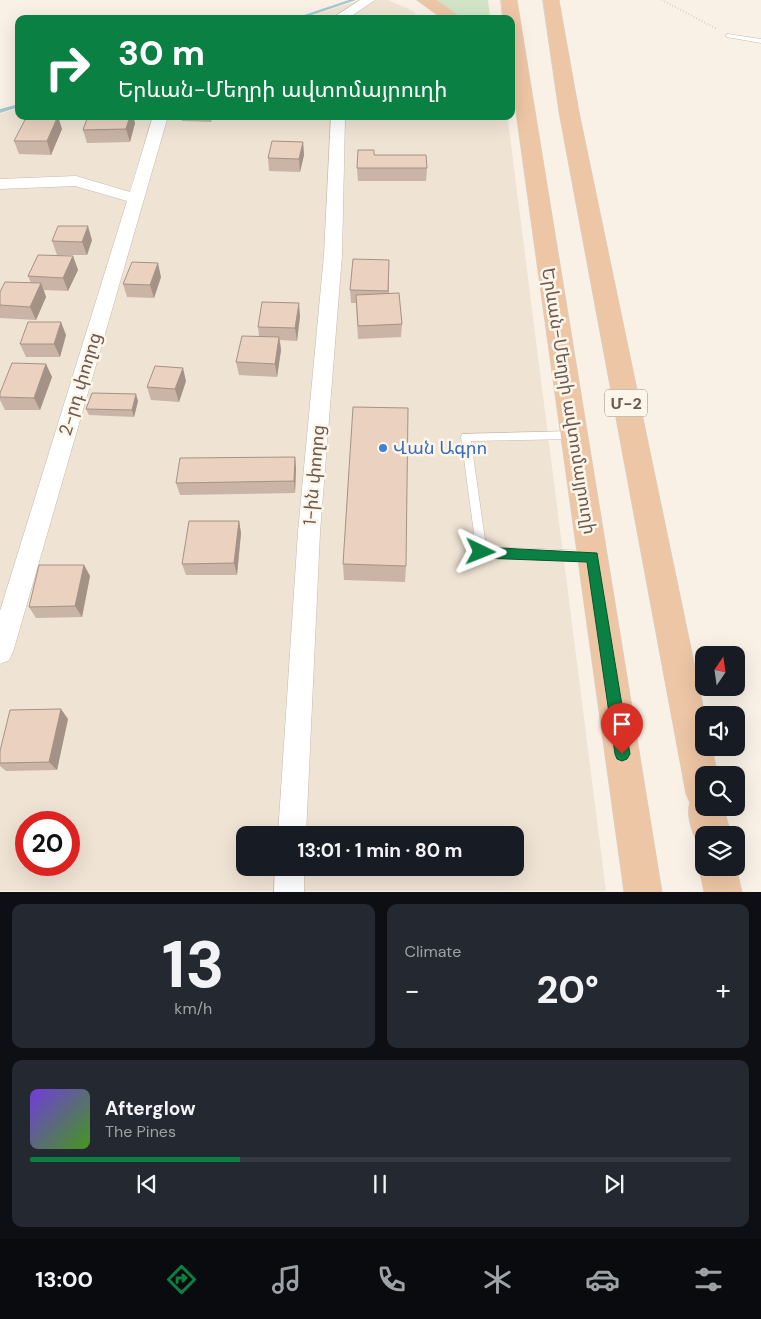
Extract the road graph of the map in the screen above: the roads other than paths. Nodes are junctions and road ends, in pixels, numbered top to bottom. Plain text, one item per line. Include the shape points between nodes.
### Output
1 (369, 0) edge
2 (425, 0) edge
3 (510, 0) edge
4 (554, 4) edge
5 (344, 15) edge
6 (449, 15) edge
7 (511, 15) edge
8 (728, 36) road end
9 (761, 41) edge
10 (515, 63) edge
11 (519, 113) edge
12 (160, 120) edge
13 (338, 120) edge
14 (0, 184) edge
15 (137, 199) junction
16 (574, 435) junction
17 (593, 556) junction
18 (0, 652) edge
19 (698, 766) edge
20 (293, 826) edge
21 (290, 876) edge
22 (720, 876) edge
23 (289, 892) edge
24 (643, 892) edge
25 (723, 892) edge

1 - 5 street
2 - 6 highway
3 - 7 highway, Երևան-Մեղրի ավտոմայրուղի
4 - 19 highway, Մ-2 via 569,112
8 - 9 lane
10 - 11 highway, Երևան-Մեղրի ավտոմայրուղի
11 - 16 highway, Երևան-Մեղրի ավտոմայրուղի
12 - 15 street, 2-րդ փողոց
13 - 20 street, 1-ին փողոց via 333,255 309,532
14 - 15 street via 76,181
15 - 18 street, 2-րդ փողոց
16 - 17 highway, Երևան-Մեղրի ավտոմայրուղի
16 - 17 lane via 466,437 481,552
17 - 24 highway, Երևան-Մեղրի ավտոմայրուղի
21 - 23 street
22 - 25 highway

